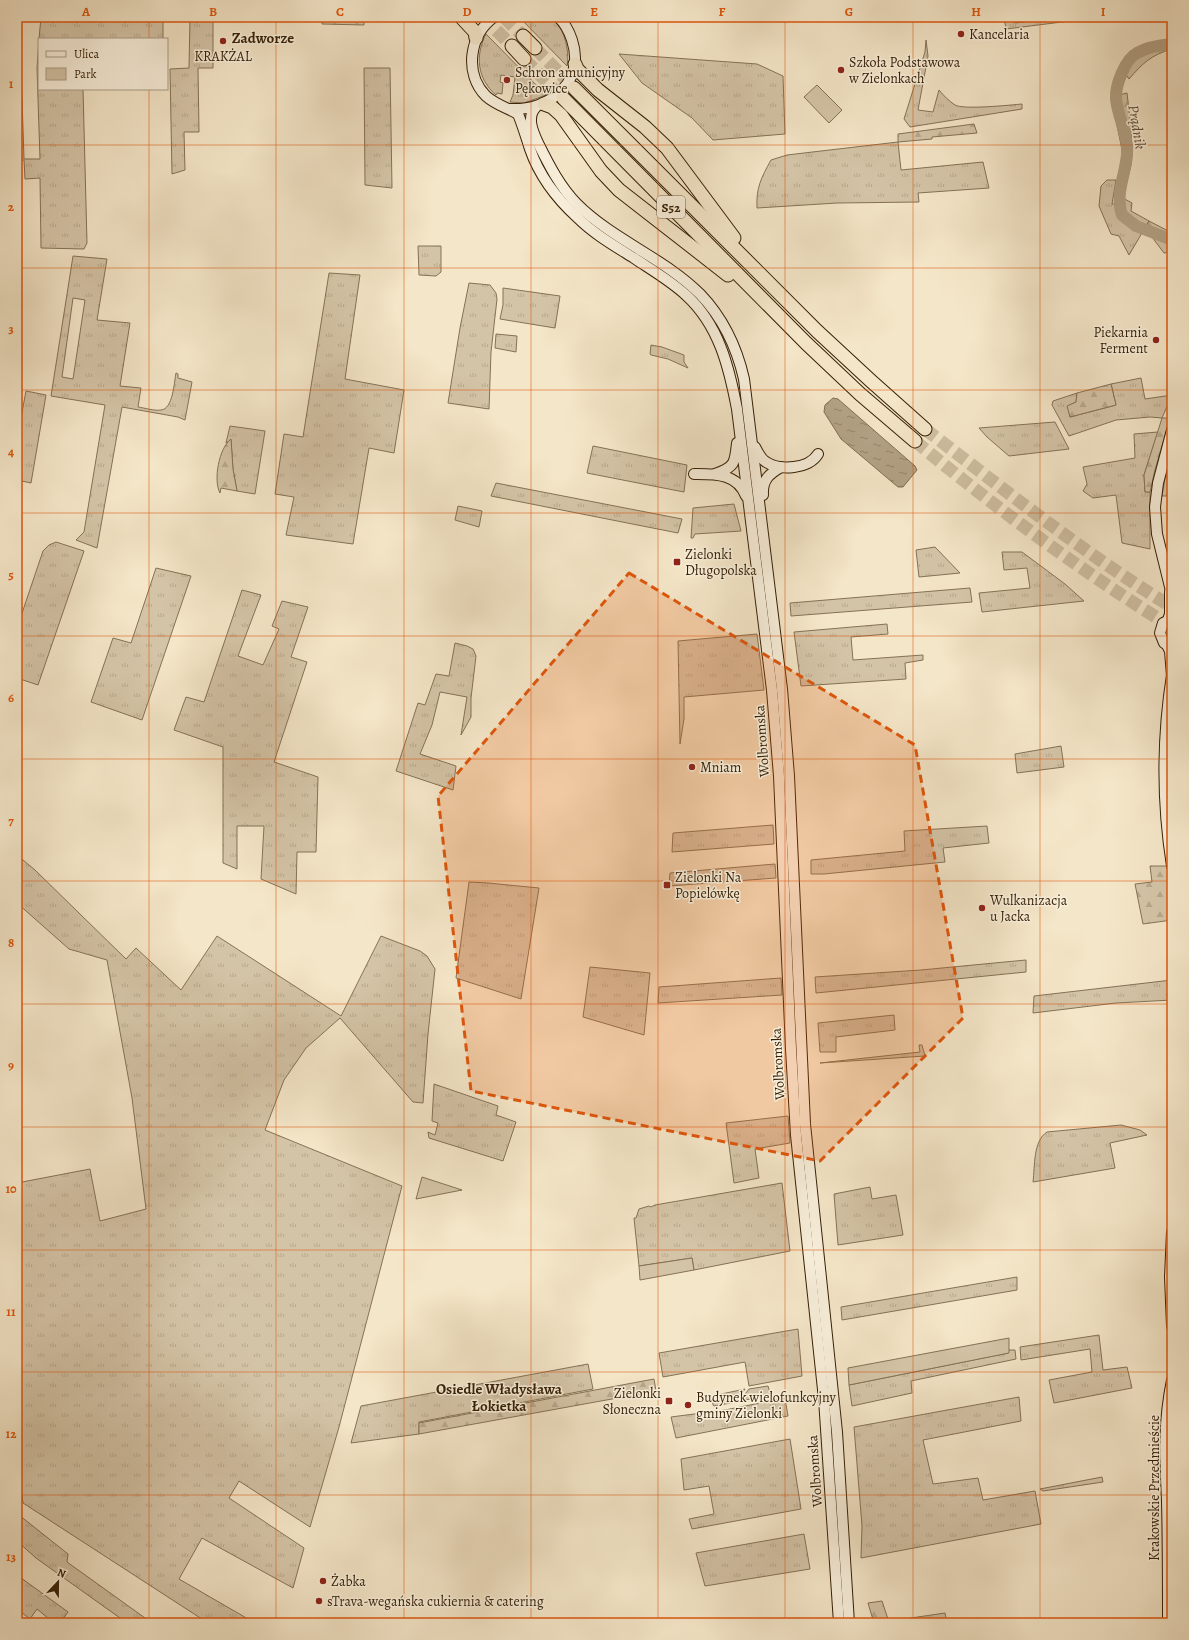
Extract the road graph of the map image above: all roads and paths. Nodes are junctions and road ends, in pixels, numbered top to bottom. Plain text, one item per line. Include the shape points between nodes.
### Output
1 (462, 17) edge
2 (494, 17) edge
3 (558, 17) edge
4 (522, 36) tunnel mouth
5 (476, 38) junction
6 (512, 46) tunnel mouth
7 (535, 48) tunnel mouth
8 (524, 59) tunnel mouth
9 (575, 64) junction
10 (574, 88) tunnel mouth
11 (563, 98) tunnel mouth
12 (540, 105) junction
13 (510, 109) junction
14 (763, 277) junction
15 (779, 316) junction
16 (739, 429) junction
17 (925, 429) tunnel mouth
18 (1172, 430) edge
19 (752, 441) junction
20 (915, 441) tunnel mouth
21 (818, 454) dead end
22 (782, 467) junction
23 (694, 474) dead end
24 (715, 474) junction
25 (749, 504) junction
26 (762, 519) junction
27 (1171, 594) edge
28 (1170, 619) edge
29 (1169, 646) edge
30 (1172, 676) edge
31 (1172, 866) edge
32 (1172, 1232) edge
33 (1172, 1326) edge
34 (1172, 1380) edge
35 (839, 1623) edge
36 (850, 1623) edge
37 (1168, 1623) edge

1 - 5 highway via 475,32
2 - 5 main road
3 - 9 main road via 571,37 575,50
4 - 7 highway
5 - 13 main road via 472,63 477,83 486,96
6 - 8 highway
9 - 12 main road via 563,89 553,99
9 - 14 highway via 598,90 667,148
10 - 14 highway, S52
11 - 15 highway, S52
12 - 13 main road
12 - 15 highway via 552,107 561,115 601,171 619,190
12 - 19 main road via 532,111 530,117 534,134 554,175 569,194 596,221 671,270 694,289 720,320 735,348 741,366
13 - 16 main road, Wolbromska via 518,114 544,179 578,219 687,296 709,323 723,350
14 - 17 highway, S52
15 - 20 highway, S52 via 860,394
16 - 24 main road via 733,464 727,470
16 - 25 main road, Wolbromska
18 - 27 main road via 1158,483 1155,507 1157,534
19 - 22 main road via 762,460
19 - 26 main road
21 - 22 main road via 812,461 799,466
22 - 26 main road via 771,473 765,481
23 - 24 main road
24 - 25 main road via 738,483 745,492
25 - 35 main road, Wolbromska via 772,690 779,776 796,1135 824,1399
26 - 36 main road, Wolbromska via 785,725 806,1124 838,1432
27 - 28 main road
28 - 29 main road via 1163,623 1160,631 1162,641
29 - 30 main road
30 - 31 main road via 1165,756 1165,798
32 - 33 main road
34 - 37 main road, Krakowskie Przedmieście via 1164,1436

